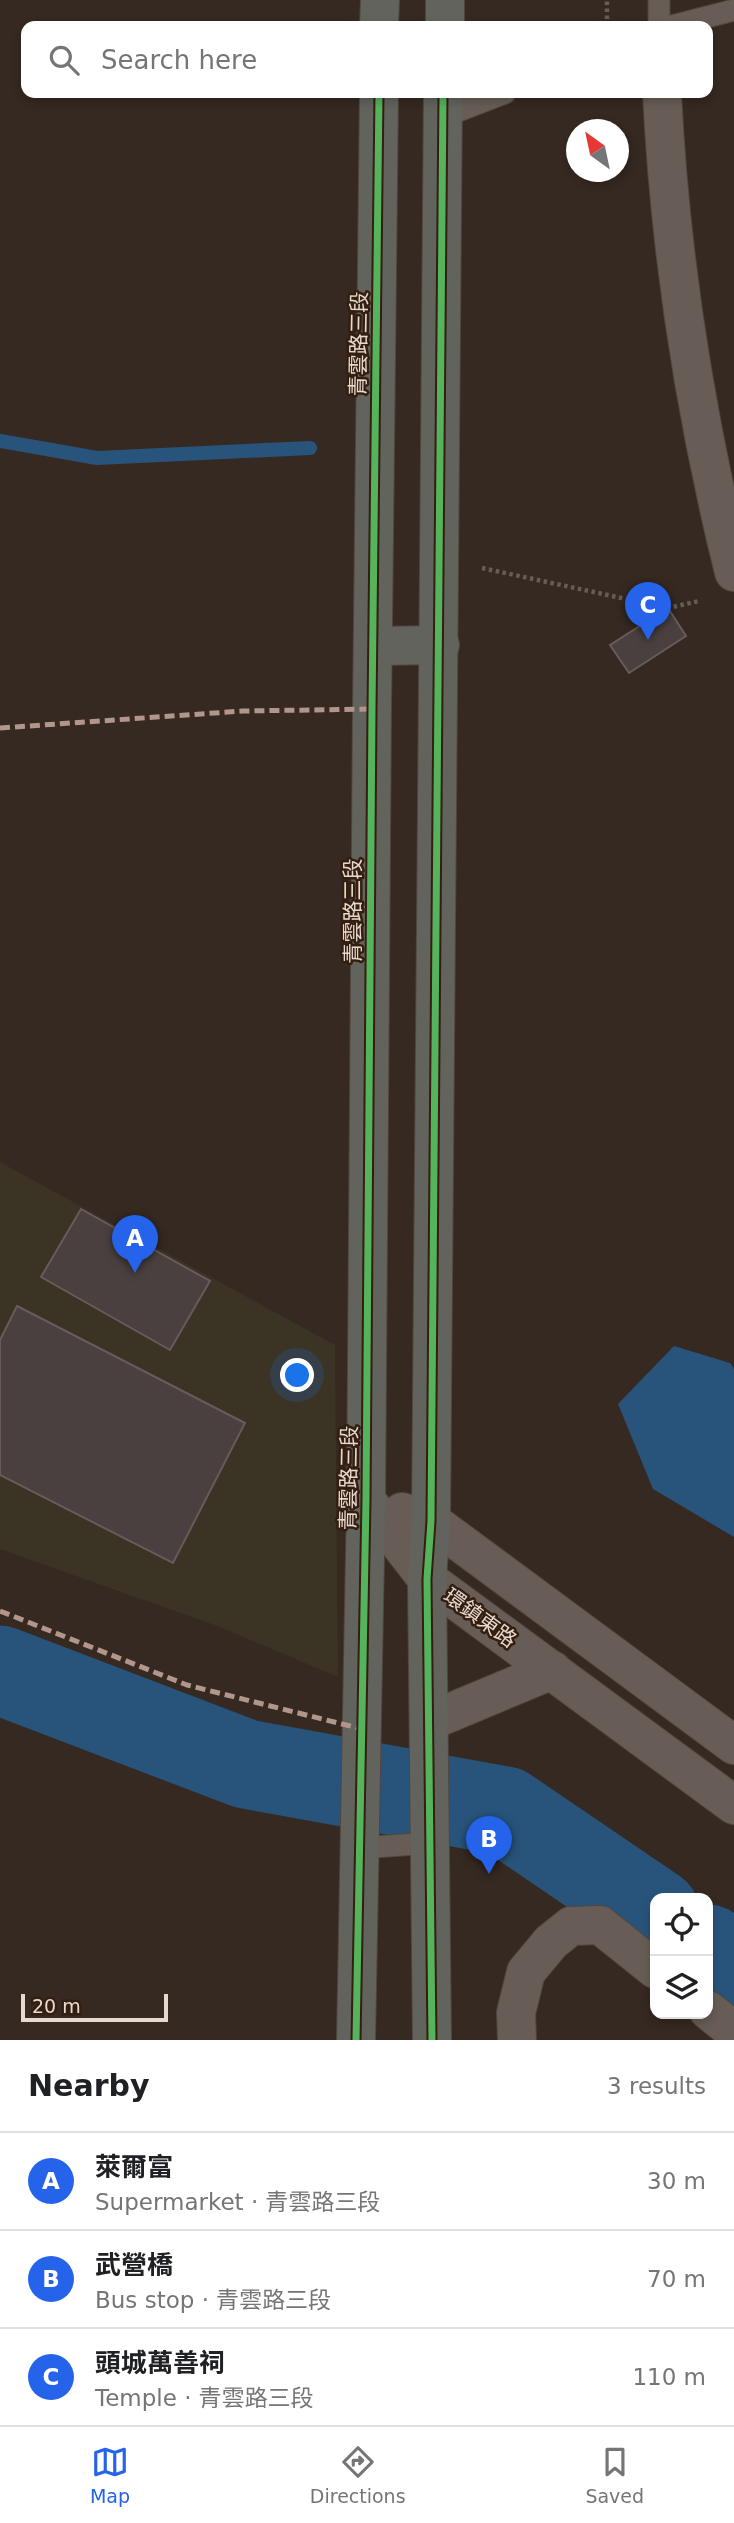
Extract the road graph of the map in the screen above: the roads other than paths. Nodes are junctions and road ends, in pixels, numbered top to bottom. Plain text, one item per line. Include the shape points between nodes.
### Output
1 (380, 0) edge
2 (445, 0) edge
3 (659, 0) edge
4 (734, 10) edge
5 (379, 21) edge
6 (445, 21) edge
7 (659, 21) edge
8 (691, 21) edge
9 (379, 98) edge
10 (479, 98) edge
11 (662, 98) edge
12 (443, 105) edge
13 (734, 572) edge
14 (440, 645) junction
15 (374, 646) junction
16 (366, 1500) junction
17 (430, 1521) junction
18 (427, 1579) junction
19 (552, 1670) junction
20 (430, 1721) junction
21 (734, 1745) edge
22 (734, 1805) edge
23 (429, 1843) junction
24 (361, 1848) junction
25 (650, 1965) edge
26 (713, 2015) edge
27 (734, 2031) edge
28 (356, 2040) edge
29 (432, 2040) edge
30 (517, 2040) edge

1 - 5 main road
2 - 6 main road
3 - 7 lane
4 - 8 lane
9 - 15 main road, 青雲路三段
10 - 12 lane
11 - 13 street via 687,344
12 - 14 main road
14 - 15 main road
14 - 17 main road
15 - 16 main road, 青雲路三段
16 - 17 street
16 - 18 street, 環鎮東路
16 - 24 main road, 青雲路三段
17 - 18 main road
17 - 21 street
18 - 19 street, 環鎮東路
18 - 20 main road
19 - 20 street
19 - 22 street, 環鎮東路
20 - 23 main road
23 - 24 lane
23 - 29 main road
24 - 28 main road
25 - 30 street via 600,1925 571,1926 526,1972 516,2013
26 - 27 street

